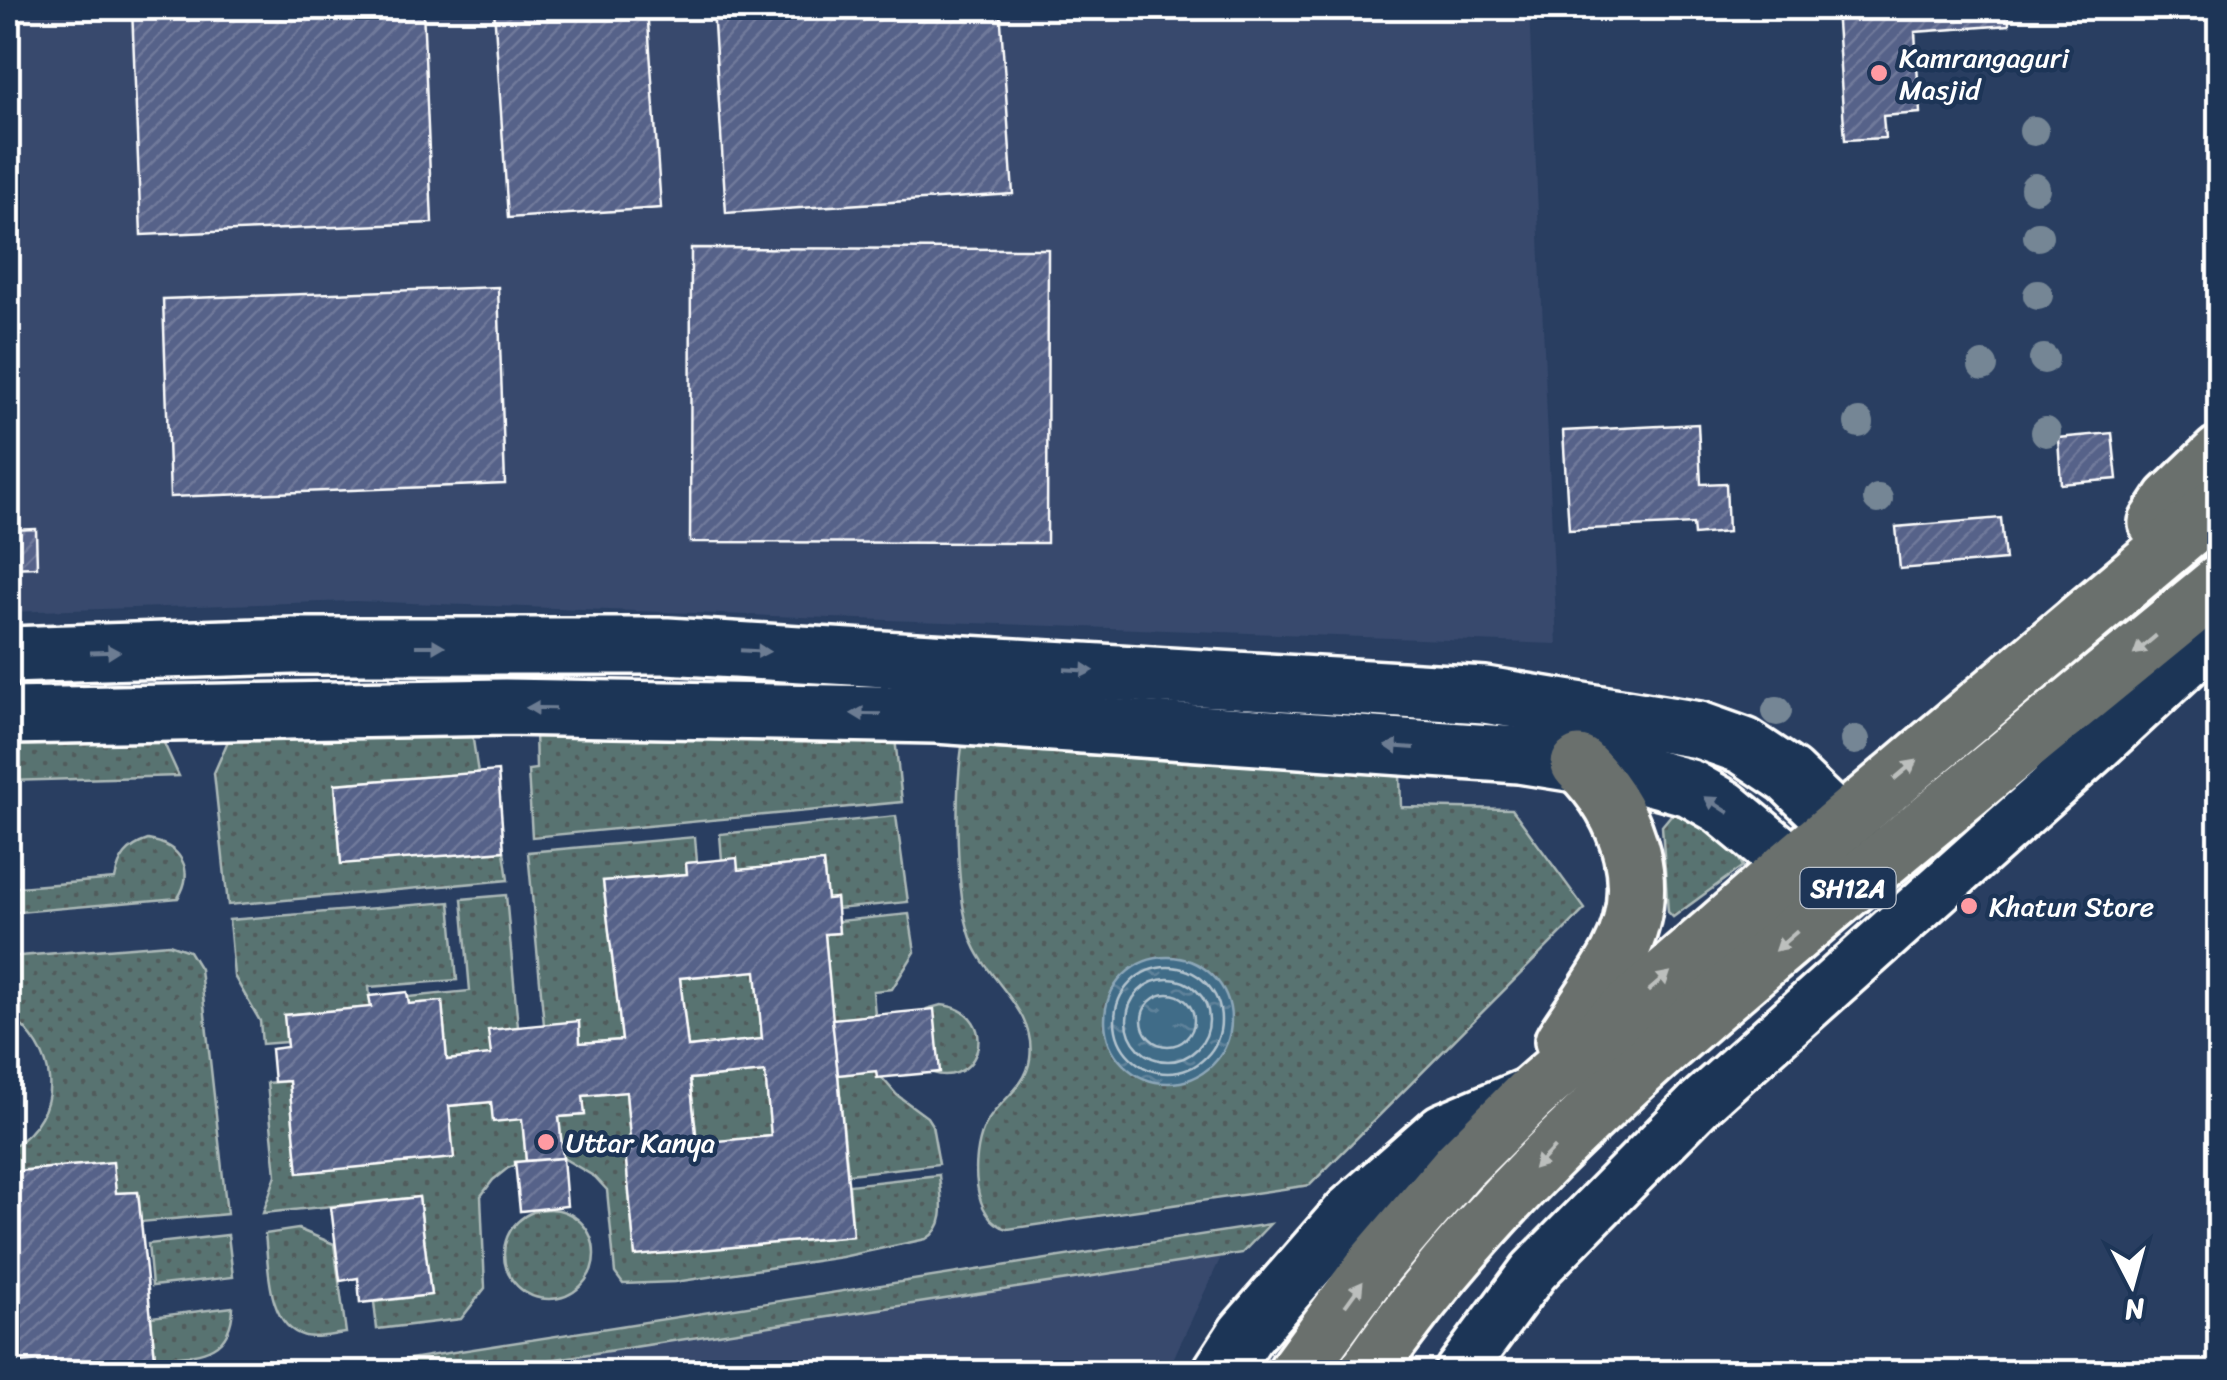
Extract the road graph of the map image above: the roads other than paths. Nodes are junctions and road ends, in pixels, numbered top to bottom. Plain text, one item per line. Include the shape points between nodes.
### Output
1 (2220, 454) edge
2 (2220, 503) edge
3 (2219, 598) edge
4 (2099, 608) junction
5 (8, 655) edge
6 (938, 688) junction
7 (1485, 695) junction
8 (8, 716) edge
9 (1480, 752) junction
10 (1579, 764) junction
11 (1839, 868) junction
12 (1898, 925) junction
13 (1530, 1094) junction
14 (1221, 1372) edge
15 (1296, 1372) edge
16 (1366, 1372) edge
17 (1459, 1372) edge

1 - 4 main road, SH12A via 2172,500
2 - 4 main road, SH12A
3 -> 11 main road, SH12A
3 - 12 street via 2098,747
11 -> 4 main road, SH12A
5 -> 6 street via 293,646 667,646
6 -> 7 street
6 -> 8 street via 505,707
9 -> 6 street
7 - 9 street
7 - 11 street via 1699,730 1744,746 1789,776
9 - 10 street
11 -> 10 street via 1690,788
10 - 13 main road via 1625,826 1636,876 1634,903 1619,954
11 - 12 street
13 -> 11 main road, SH12A
11 -> 16 main road, SH12A via 1492,1211
12 - 17 street via 1700,1103 1534,1271
13 - 14 street via 1444,1131 1351,1213
15 -> 13 main road, SH12A via 1376,1263

